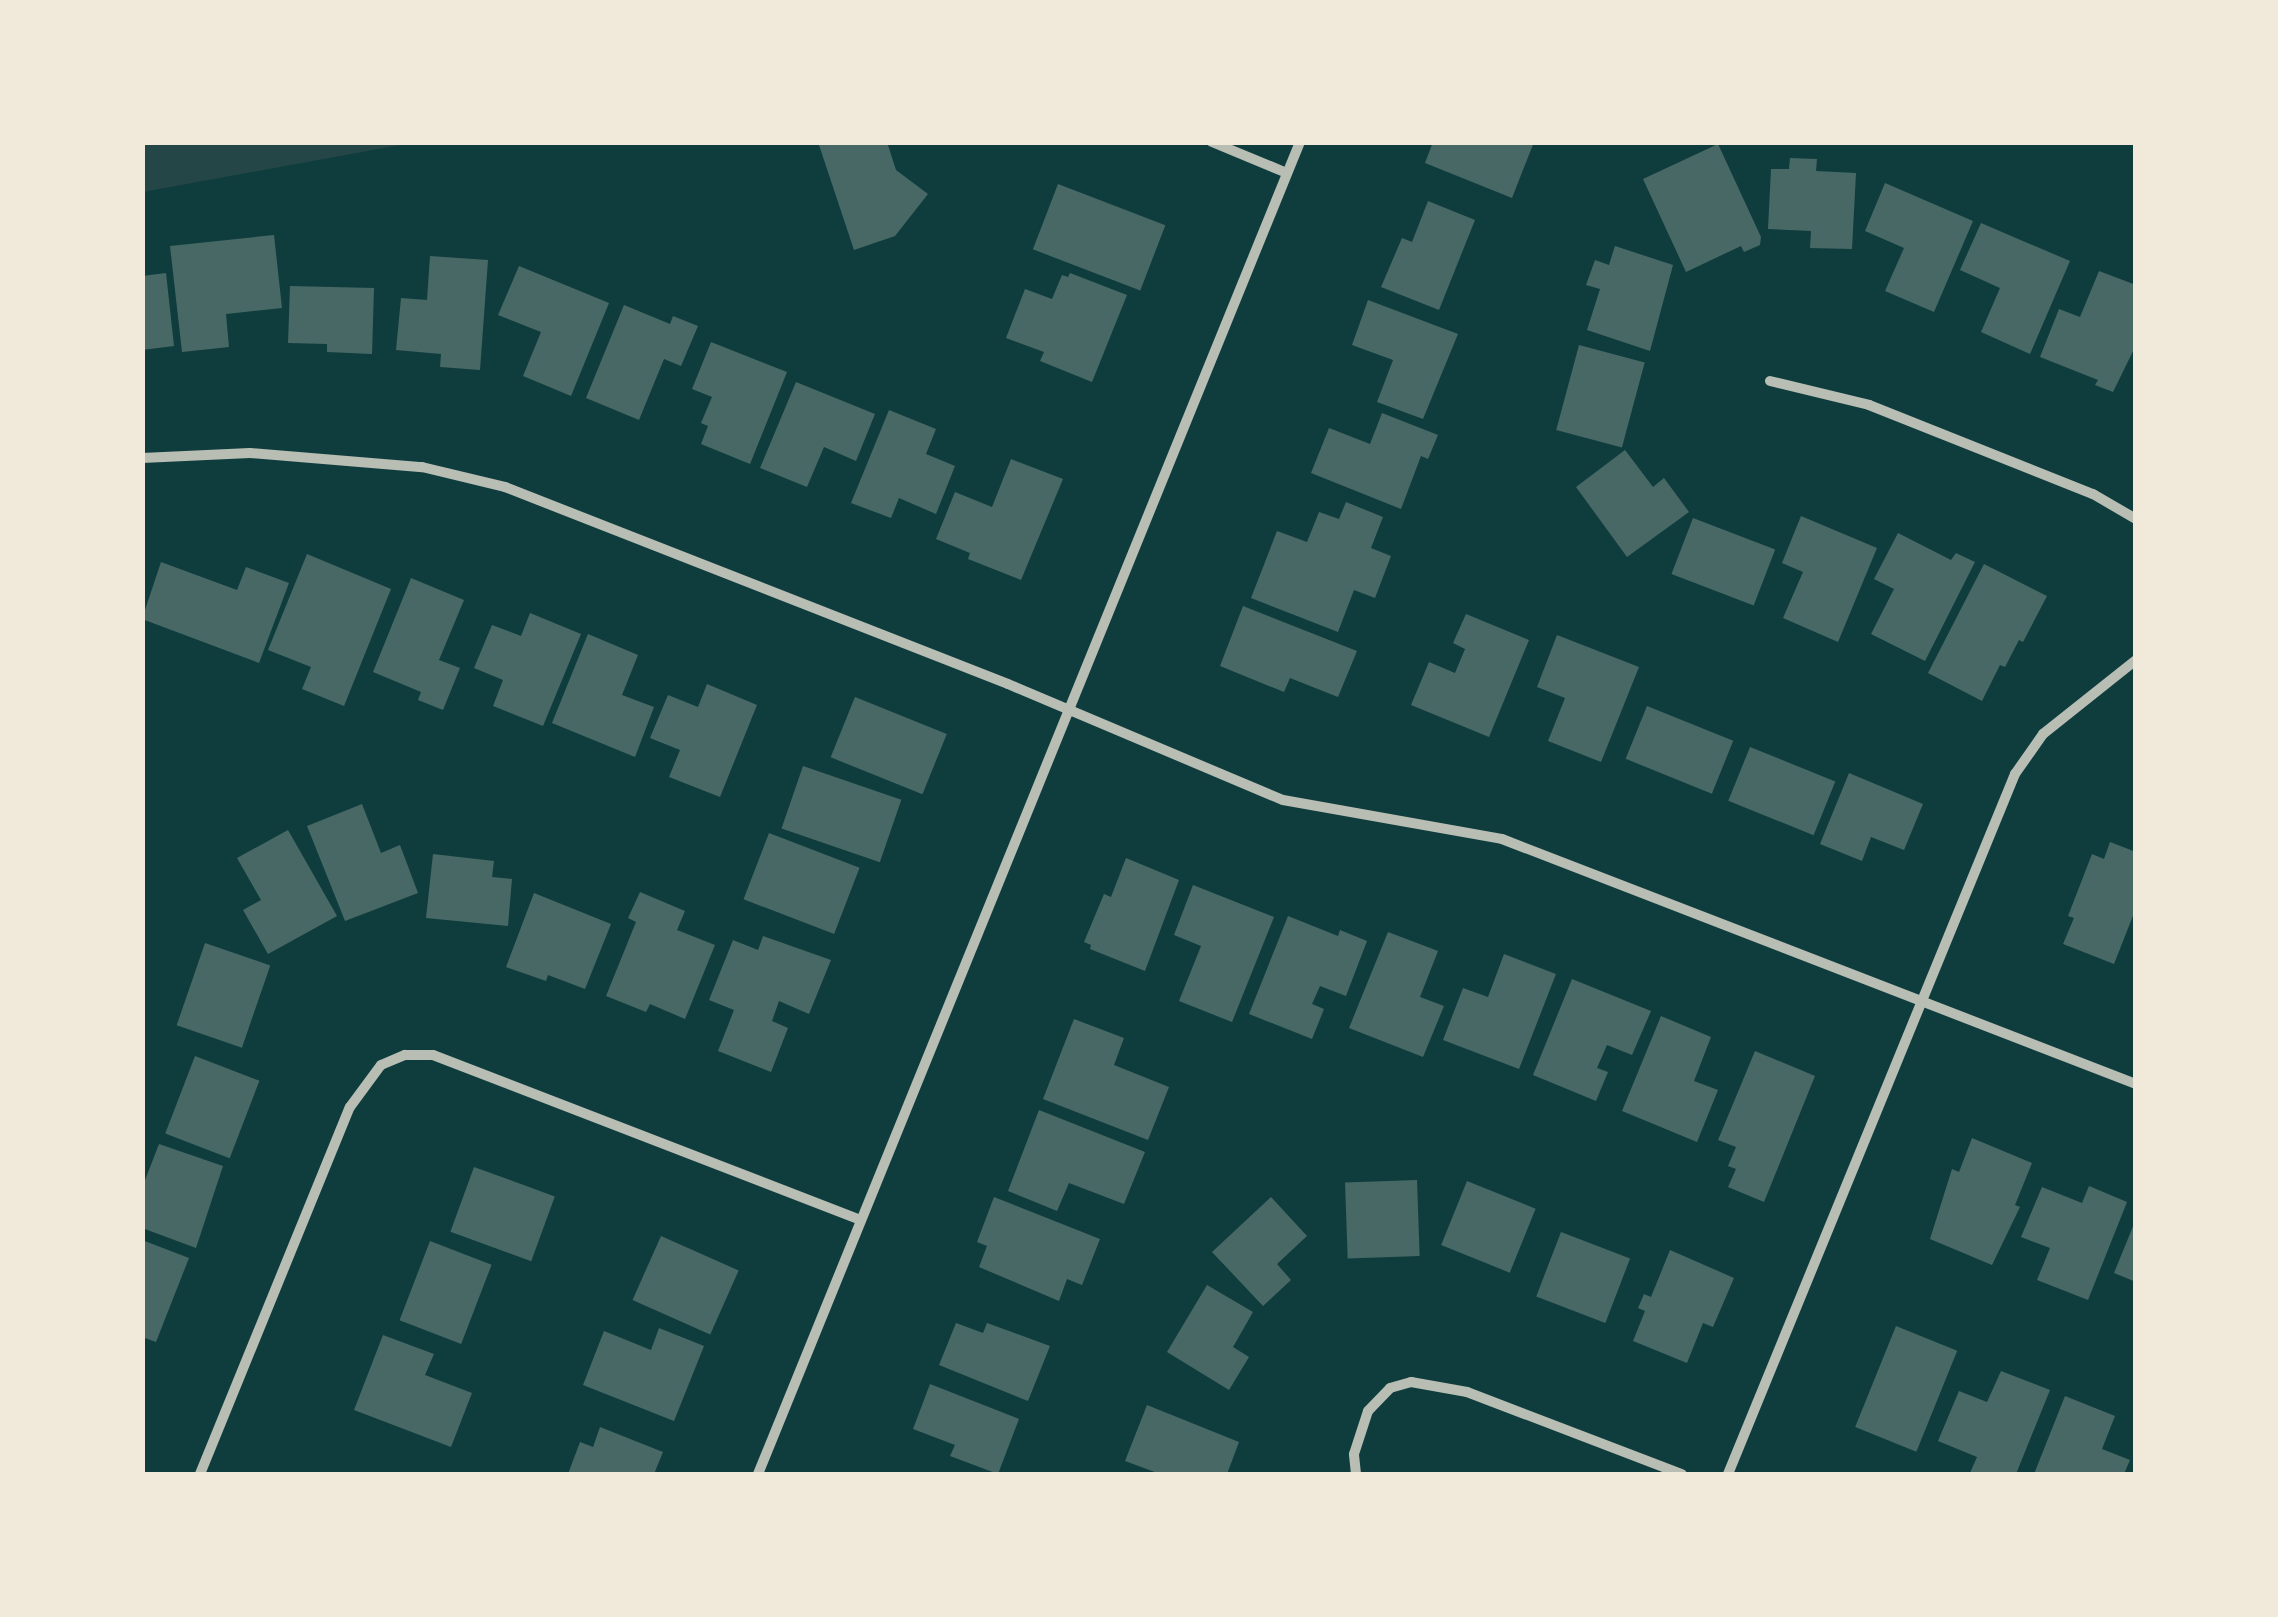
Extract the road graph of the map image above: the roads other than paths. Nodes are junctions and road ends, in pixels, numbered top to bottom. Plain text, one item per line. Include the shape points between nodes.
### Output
1 (1212, 142) edge
2 (1300, 142) edge
3 (1287, 173) junction
4 (1770, 381) dead end
5 (142, 458) edge
6 (2136, 519) edge
7 (2136, 660) edge
8 (1070, 712) junction
9 (1922, 1004) junction
10 (2136, 1084) edge
11 (860, 1220) junction
12 (200, 1474) edge
13 (758, 1474) edge
14 (1356, 1474) edge
15 (1682, 1474) edge
16 (1728, 1474) edge

1 - 3 street
2 - 3 street
3 - 8 street
4 - 6 street via 1869,405 2094,494
5 - 8 street via 250,454 464,474
7 - 9 street via 2043,734 2015,774
8 - 9 street via 1284,800 1502,839
8 - 11 street
9 - 10 street
9 - 16 street
11 - 12 street via 433,1056 405,1055 381,1065 350,1107
11 - 13 street
14 - 15 street via 1354,1454 1368,1410 1390,1388 1411,1382 1466,1392

